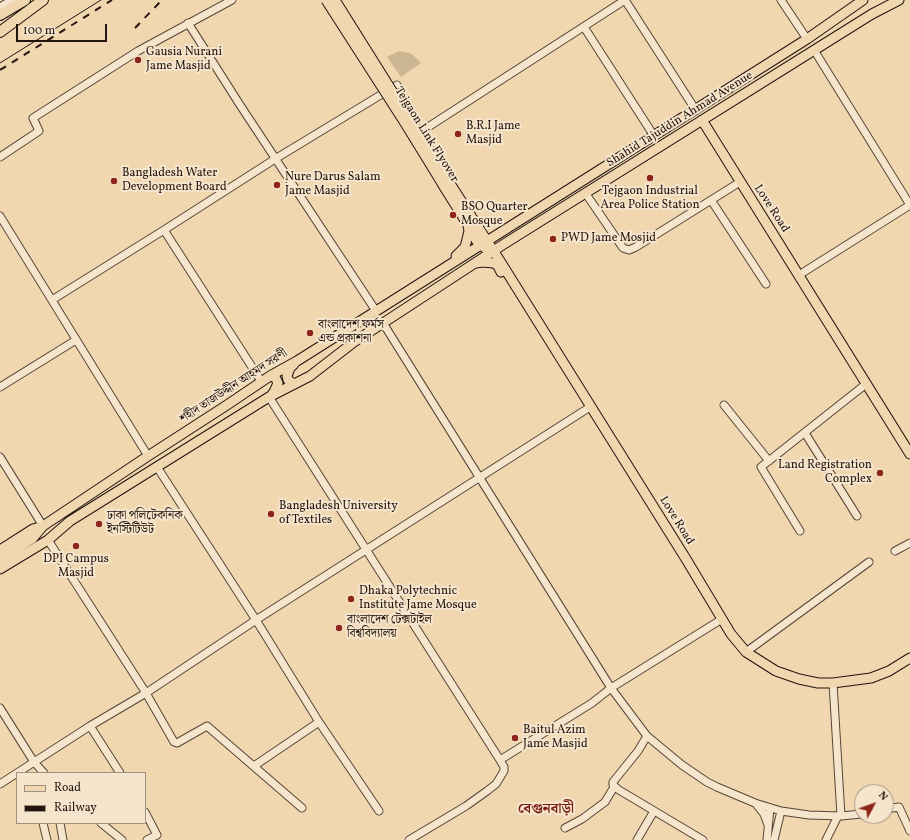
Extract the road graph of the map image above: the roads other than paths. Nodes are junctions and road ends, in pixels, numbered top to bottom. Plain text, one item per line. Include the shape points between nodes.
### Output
1 (12, 0) edge
2 (25, 0) edge
3 (43, 0) edge
4 (232, 0) edge
5 (326, 0) edge
6 (335, 0) edge
7 (625, 0) edge
8 (781, 0) edge
9 (863, 0) edge
10 (886, 0) edge
11 (899, 0) edge
12 (0, 7) edge
13 (872, 14) junction
14 (0, 15) edge
15 (188, 23) junction
16 (584, 27) junction
17 (0, 32) edge
18 (807, 39) junction
19 (814, 50) junction
20 (397, 85) dead end
21 (695, 109) junction
22 (702, 120) junction
23 (425, 129) dead end
24 (654, 136) junction
25 (0, 157) edge
26 (275, 159) junction
27 (740, 182) junction
28 (446, 184) junction
29 (564, 193) junction
30 (586, 194) junction
31 (711, 200) junction
32 (571, 203) junction
33 (910, 205) edge
34 (0, 216) edge
35 (471, 224) junction
36 (164, 230) junction
37 (498, 234) junction
38 (484, 243) junction
39 (493, 251) junction
40 (474, 263) junction
41 (799, 275) junction
42 (431, 276) junction
43 (766, 284) dead end
44 (52, 300) junction
45 (529, 308) junction
46 (376, 311) junction
47 (383, 323) junction
48 (76, 340) junction
49 (297, 361) junction
50 (270, 376) junction
51 (262, 381) junction
52 (294, 384) junction
53 (866, 384) junction
54 (0, 387) edge
55 (269, 398) junction
56 (724, 405) dead end
57 (590, 407) junction
58 (804, 433) junction
59 (910, 454) edge
60 (148, 456) junction
61 (0, 457) edge
62 (769, 461) junction
63 (157, 467) junction
64 (480, 477) junction
65 (858, 516) dead end
66 (43, 526) junction
67 (800, 531) dead end
68 (48, 540) junction
69 (910, 543) edge
70 (367, 549) junction
71 (0, 550) edge
72 (895, 551) dead end
73 (0, 559) edge
74 (869, 562) dead end
75 (0, 569) edge
76 (722, 618) junction
77 (256, 620) junction
78 (746, 652) junction
79 (910, 658) edge
80 (833, 683) junction
81 (611, 688) junction
82 (146, 693) junction
83 (0, 708) edge
84 (319, 722) junction
85 (90, 726) junction
86 (647, 736) junction
87 (500, 760) junction
88 (34, 762) junction
89 (254, 766) junction
90 (19, 772) edge
91 (43, 772) edge
92 (119, 772) edge
93 (16, 774) edge
94 (0, 784) edge
95 (614, 787) junction
96 (755, 803) junction
97 (302, 808) dead end
98 (770, 808) junction
99 (894, 808) edge
100 (379, 811) dead end
101 (654, 811) junction
102 (781, 811) junction
103 (146, 814) edge
104 (854, 815) edge
105 (840, 816) junction
106 (43, 824) edge
107 (60, 824) edge
108 (102, 824) edge
109 (565, 828) dead end
110 (769, 828) junction
111 (910, 831) edge
112 (46, 840) edge
113 (63, 840) edge
114 (122, 840) edge
115 (147, 840) edge
116 (409, 840) edge
117 (637, 840) edge
118 (703, 840) edge
119 (767, 840) edge
120 (774, 840) edge
121 (826, 840) edge

1 - 12 street
2 - 14 highway
3 - 17 highway
4 - 15 street
5 - 28 main road, Tejgaon Link Flyover, bridge
6 - 28 main road, Tejgaon Link Flyover, bridge
7 - 16 street
7 - 21 street
8 - 18 street
9 - 18 main road, শহীদ তাজউদ্দীন আহমদ সরণী
10 - 13 main road
11 - 13 main road, Shahid Tajuddin Ahmad Avenue
13 - 19 main road, Shahid Tajuddin Ahmad Avenue
15 - 25 street via 138,51 32,118 39,130
15 - 26 street
16 - 23 street
16 - 24 street
18 - 21 main road, শহীদ তাজউদ্দীন আহমদ সরণী
19 - 22 main road, Shahid Tajuddin Ahmad Avenue
19 - 33 street
20 - 26 street
21 - 24 main road, শহীদ তাজউদ্দীন আহমদ সরণী
22 - 27 main road, Love Road
22 - 30 main road, Shahid Tajuddin Ahmad Avenue
24 - 29 main road, শহীদ তাজউদ্দীন আহমদ সরণী
26 - 36 street
26 - 46 street
27 - 31 street
27 - 41 main road, Love Road
28 - 35 main road, Tejgaon Link Flyover
29 - 32 main road
29 - 37 main road, শহীদ তাজউদ্দীন আহমদ সরণী
30 - 31 street via 623,248 629,250
30 - 32 main road, Shahid Tajuddin Ahmad Avenue
31 - 43 street
32 - 39 main road, Shahid Tajuddin Ahmad Avenue
33 - 41 street
34 - 44 street
35 - 37 main road
35 - 38 main road, Tejgaon Link Flyover
35 - 42 main road via 465,248 435,270
36 - 44 street
36 - 51 street
37 - 38 main road, শহীদ তাজউদ্দীন আহমদ সরণী
38 - 39 main road via 487,249
38 - 42 main road, শহীদ তাজউদ্দীন আহমদ সরণী
39 - 40 main road, Shahid Tajuddin Ahmad Avenue
39 - 45 main road, Love Road
40 - 45 main road via 488,262 496,265 517,299
40 - 47 main road
41 - 53 main road, Love Road
42 - 46 main road, শহীদ তাজউদ্দীন আহমদ সরণী
44 - 48 street
45 - 57 main road, Love Road
46 - 49 main road, শহীদ তাজউদ্দীন আহমদ সরণী
47 - 52 main road via 310,376
47 - 64 street
48 - 54 street
48 - 60 street
49 - 50 main road, শহীদ তাজউদ্দীন আহমদ সরণী
49 - 52 main road via 287,376
50 - 51 main road, শহীদ তাজউদ্দীন আহমদ সরণী
50 - 55 main road via 275,377 278,383
51 - 60 main road, শহীদ তাজউদ্দীন আহমদ সরণী
52 - 55 main road
53 - 58 street
53 - 59 main road, Love Road
55 - 63 main road
55 - 70 street
56 - 62 street
57 - 64 street
57 - 76 main road, Love Road
58 - 62 street
58 - 65 street
60 - 66 main road, শহীদ তাজউদ্দীন আহমদ সরণী
61 - 66 street
62 - 67 street via 761,467
63 - 68 main road via 70,521
63 - 77 street
64 - 70 street
64 - 81 street
66 - 71 main road, শহীদ তাজউদ্দীন আহমদ সরণী via 33,529
66 - 73 main road via 27,542
68 - 75 main road
68 - 82 street
69 - 72 street
70 - 77 street
70 - 87 street
74 - 78 street
76 - 78 main road, Love Road
76 - 81 street
77 - 82 street
77 - 84 street
78 - 80 main road, Love Road via 788,676 818,683
79 - 80 main road, Love Road via 900,666 880,675
80 - 105 street
81 - 86 street
81 - 87 street via 592,704
82 - 85 street
82 - 89 street via 174,742 177,743 208,726
83 - 88 street
84 - 89 street
84 - 100 street
85 - 88 street
85 - 92 street
86 - 95 street via 613,782
86 - 96 street via 707,782
87 - 116 street via 504,771 496,784 466,806
88 - 90 street
88 - 91 street
89 - 97 street
93 - 94 street
95 - 101 street
95 - 109 street via 605,802
96 - 98 street
96 - 110 street via 764,814
98 - 102 street
98 - 110 street
99 - 111 street via 899,807
101 - 117 street
101 - 118 street
102 - 105 street
102 - 120 street
103 - 115 street via 157,835
104 - 105 street
105 - 121 street
106 - 112 street
107 - 113 street
108 - 114 street
110 - 119 street

